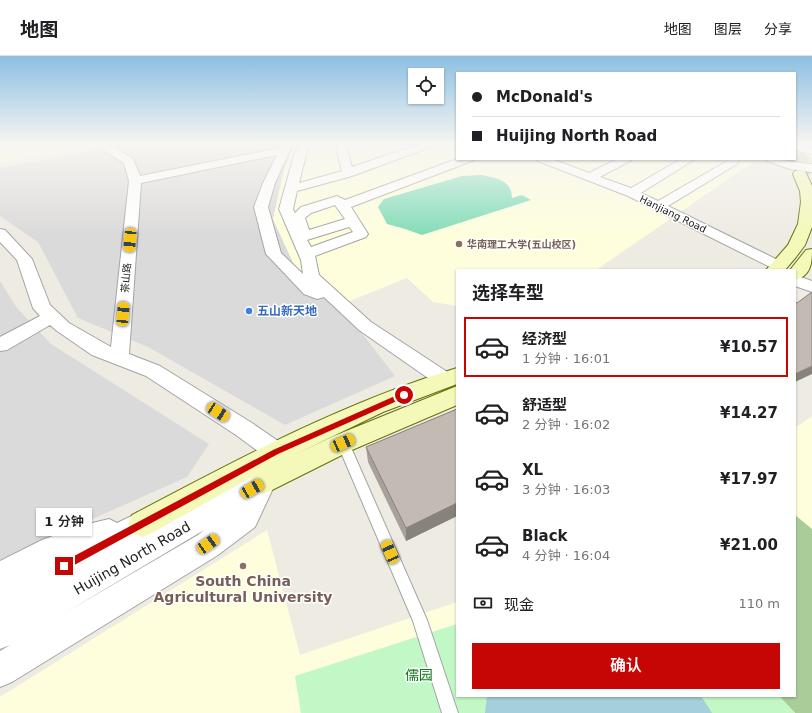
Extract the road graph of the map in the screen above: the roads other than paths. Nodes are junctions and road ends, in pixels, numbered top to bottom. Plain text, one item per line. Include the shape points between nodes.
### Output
1 (133, 174) edge
2 (167, 174) edge
3 (273, 174) edge
4 (295, 174) edge
5 (346, 174) edge
6 (428, 174) edge
7 (581, 174) edge
8 (597, 174) edge
9 (664, 174) edge
10 (713, 174) edge
11 (806, 174) edge
12 (590, 177) junction
13 (135, 181) junction
14 (291, 189) junction
15 (632, 193) junction
16 (343, 205) junction
17 (658, 206) junction
18 (353, 220) junction
19 (0, 233) edge
20 (304, 236) junction
21 (812, 254) edge
22 (309, 256) junction
23 (777, 268) edge
24 (796, 273) edge
25 (796, 280) edge
26 (812, 288) edge
27 (52, 317) junction
28 (365, 326) junction
29 (0, 345) edge
30 (119, 358) junction
31 (453, 384) edge
32 (343, 443) junction
33 (275, 452) junction
34 (296, 466) junction
35 (263, 482) junction
36 (142, 524) junction
37 (0, 576) edge
38 (0, 602) edge
39 (0, 633) edge
40 (0, 670) edge
41 (450, 713) edge

1 - 13 street, 茶山路
2 - 13 street
3 - 28 street via 261,207 274,254 310,290
4 - 14 street
5 - 14 street
6 - 16 street
7 - 12 street, Hanjiang Road
8 - 12 street
9 - 15 street
10 - 17 street
11 - 23 main road via 810,216 807,226 800,240
12 - 15 street, Hanjiang Road
13 - 30 street, 茶山路
14 - 22 street via 286,209
15 - 17 street, Hanjiang Road
16 - 18 street
16 - 20 street via 337,200 306,210 298,217
17 - 23 street, Hanjiang Road
18 - 20 street
18 - 22 street via 361,234
19 - 27 street via 24,259 42,308
20 - 22 street
21 - 24 main road
22 - 28 street via 311,276
25 - 26 street
27 - 29 street
27 - 30 street via 99,350
28 - 31 street
30 - 33 street via 153,371 244,429
31 - 32 main road
31 - 33 main road, Huijing North Road via 363,412
32 - 34 main road
32 - 41 lane via 420,620
33 - 34 street
33 - 36 main road, Huijing North Road
34 - 35 main road
35 - 39 street, Huijing North Road
35 - 40 street via 245,518 239,523
36 - 37 street via 52,550
36 - 38 street, Huijing North Road

